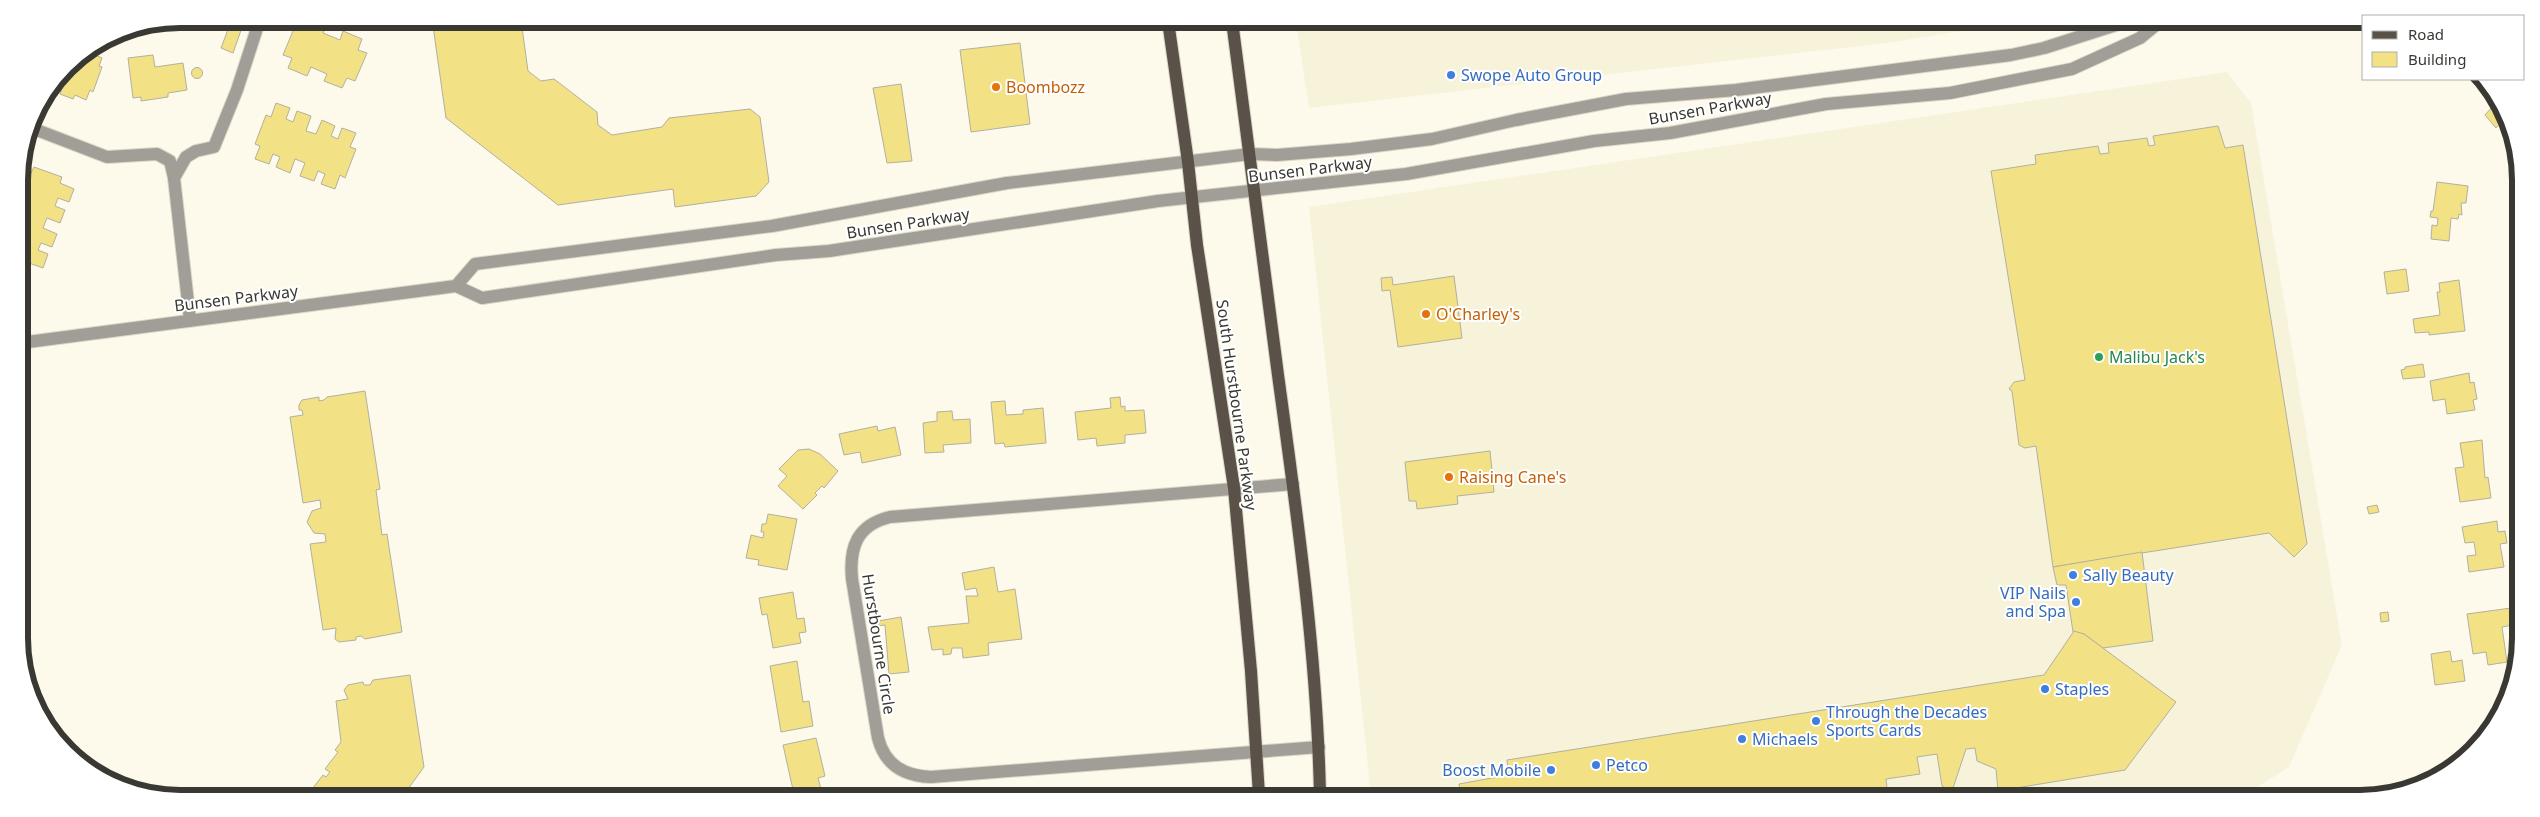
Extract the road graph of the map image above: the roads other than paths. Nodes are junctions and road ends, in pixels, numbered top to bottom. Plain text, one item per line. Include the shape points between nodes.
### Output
1 (257, 28) edge
2 (1169, 28) edge
3 (1233, 28) edge
4 (2106, 28) edge
5 (2153, 28) edge
6 (36, 130) edge
7 (1250, 154) junction
8 (1188, 162) junction
9 (174, 178) junction
10 (1254, 192) junction
11 (1192, 197) junction
12 (456, 286) junction
13 (190, 320) junction
14 (28, 342) edge
15 (1293, 484) junction
16 (1234, 488) junction
17 (1319, 747) junction
18 (1257, 752) junction
19 (1320, 789) edge
20 (1259, 790) edge

1 - 9 street via 214,147 196,150 186,157
2 - 8 main road, South Hurstbourne Parkway
3 - 7 main road
4 - 7 street, Bunsen Parkway via 2044,48 2010,54 1736,90 1626,99 1432,139 1351,149
5 - 10 street, Bunsen Parkway via 2140,38 2072,69 1950,93 1826,104 1406,174
6 - 9 street via 107,157 157,154 170,161
7 - 8 street, Bunsen Parkway
7 - 10 main road
8 - 11 main road, South Hurstbourne Parkway
8 - 12 street, Bunsen Parkway via 1007,183 772,226 475,264
9 - 13 street
10 - 11 street, Bunsen Parkway
10 - 15 main road
11 - 12 street, Bunsen Parkway via 839,250 776,255 482,298
11 - 16 main road, South Hurstbourne Parkway
12 - 13 street, Bunsen Parkway
13 - 14 street, Bunsen Parkway
15 - 16 street, Hurstbourne Circle
15 - 17 main road
16 - 18 main road, South Hurstbourne Parkway
16 - 18 street, Hurstbourne Circle via 890,517 863,531 850,560 878,738 888,760 900,771 931,777
17 - 18 street, Hurstbourne Circle
17 - 19 main road
18 - 20 main road, South Hurstbourne Parkway

